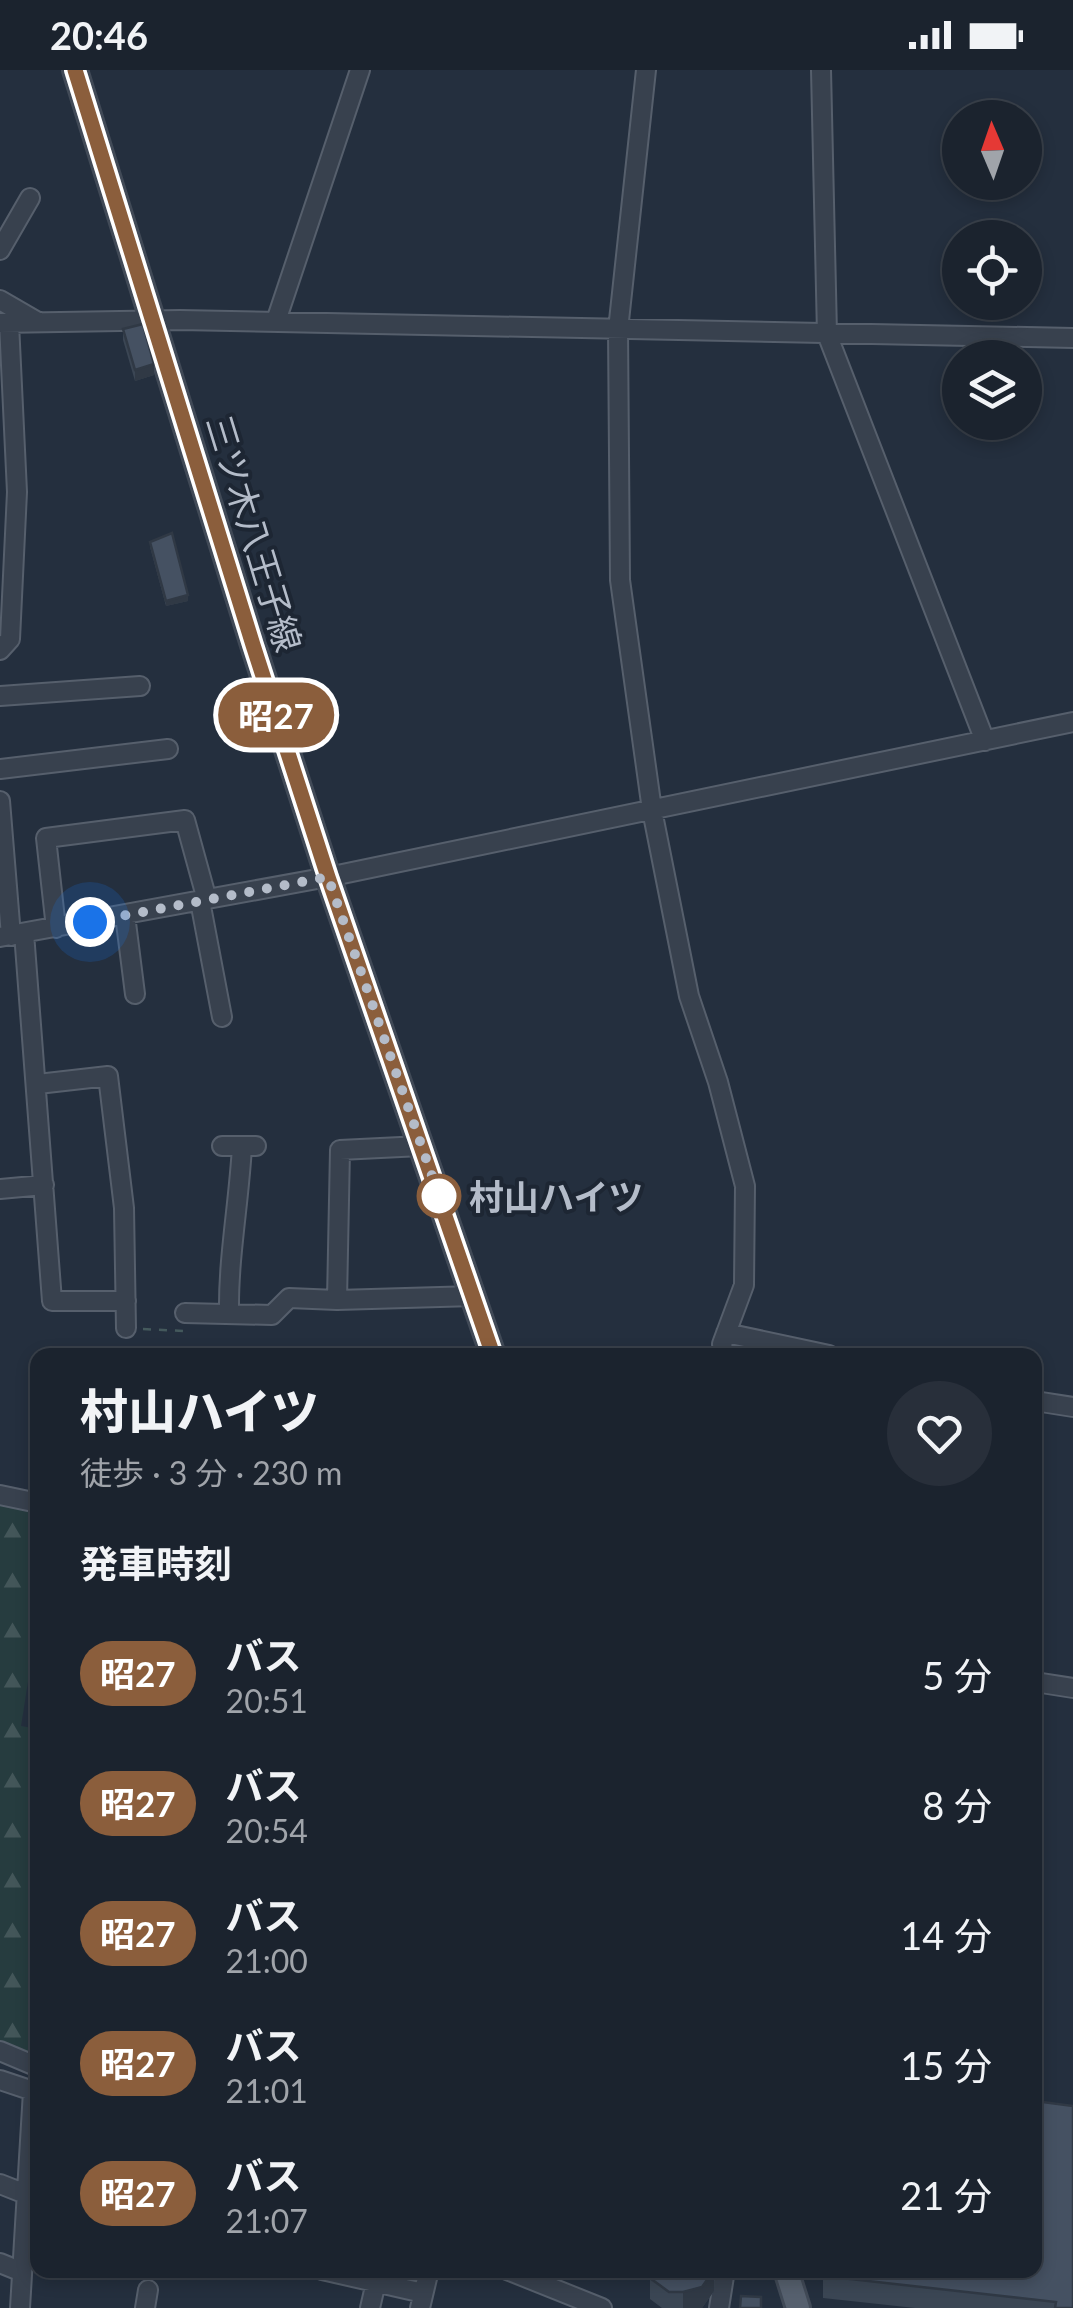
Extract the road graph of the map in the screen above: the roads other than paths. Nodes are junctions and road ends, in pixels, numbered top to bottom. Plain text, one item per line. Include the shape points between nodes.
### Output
1 (75, 70) edge
2 (360, 70) edge
3 (646, 70) edge
4 (820, 70) edge
5 (30, 198) dead end
6 (0, 250) edge
7 (0, 300) edge
8 (152, 320) junction
9 (276, 322) junction
10 (4, 323) edge
11 (38, 323) junction
12 (618, 330) junction
13 (827, 334) junction
14 (1073, 338) edge
15 (0, 650) edge
16 (140, 686) dead end
17 (0, 696) edge
18 (1073, 722) edge
19 (986, 741) junction
20 (168, 749) dead end
21 (0, 769) edge
22 (0, 801) edge
23 (652, 810) junction
24 (3, 868) edge
25 (328, 877) junction
26 (204, 900) junction
27 (125, 916) junction
28 (56, 928) junction
29 (12, 936) edge
30 (135, 994) dead end
31 (222, 1017) dead end
32 (38, 1084) junction
33 (240, 1146) dead end
34 (422, 1146) junction
35 (44, 1184) junction
36 (0, 1189) edge
37 (474, 1296) junction
38 (337, 1300) junction
39 (126, 1301) junction
40 (186, 1314) road end
41 (229, 1314) junction
42 (126, 1328) road end
43 (726, 1332) junction
44 (491, 1348) edge
45 (723, 1348) edge
46 (798, 1348) edge
47 (1042, 1402) edge
48 (1073, 1408) edge
49 (0, 1495) edge
50 (30, 1501) edge
51 (1042, 1683) edge
52 (1073, 1688) edge
53 (0, 2051) edge
54 (30, 2063) edge
55 (0, 2080) edge
56 (30, 2091) edge
57 (0, 2184) edge
58 (30, 2195) edge
59 (30, 2211) edge
60 (0, 2263) edge
61 (22, 2272) junction
62 (358, 2278) edge
63 (527, 2278) edge
64 (724, 2278) edge
65 (789, 2278) edge
66 (376, 2282) junction
67 (422, 2301) edge
68 (20, 2308) edge
69 (370, 2308) edge
70 (602, 2308) edge
71 (719, 2308) edge
72 (798, 2308) edge

1 - 8 main road, 三ツ木八王子線
2 - 9 street
3 - 12 street
4 - 13 street
5 - 6 street
7 - 11 street
8 - 9 street
8 - 11 street
8 - 25 main road, 三ツ木八王子線
9 - 12 street
10 - 11 street
10 - 15 street via 17,492 10,638
12 - 13 street
12 - 23 street via 620,580
13 - 14 street
13 - 19 street
16 - 17 street
18 - 19 street
19 - 23 street
20 - 21 street
22 - 24 street
23 - 25 street
23 - 43 street via 689,996 745,1186 744,1285
24 - 29 street
25 - 26 street
25 - 34 main road, 三ツ木八王子線
26 - 27 street
26 - 28 street via 185,820 46,838
26 - 31 street
27 - 28 street
27 - 30 street
28 - 29 street
29 - 32 street
32 - 35 street
32 - 39 street via 108,1076 124,1208
33 - 41 street
34 - 37 main road, 三ツ木八王子線
34 - 38 street via 340,1150
35 - 36 street
35 - 39 street via 52,1301
37 - 38 street
37 - 44 main road, 三ツ木八王子線
38 - 41 street via 289,1298 272,1315
39 - 42 street
40 - 41 street
43 - 45 street
43 - 46 street
47 - 48 street
49 - 50 street
51 - 52 street
53 - 54 street
55 - 56 street
57 - 58 street
59 - 61 street
60 - 61 street
61 - 68 street
62 - 66 street
63 - 70 street
64 - 71 street
65 - 72 main road
66 - 67 street
66 - 69 street

